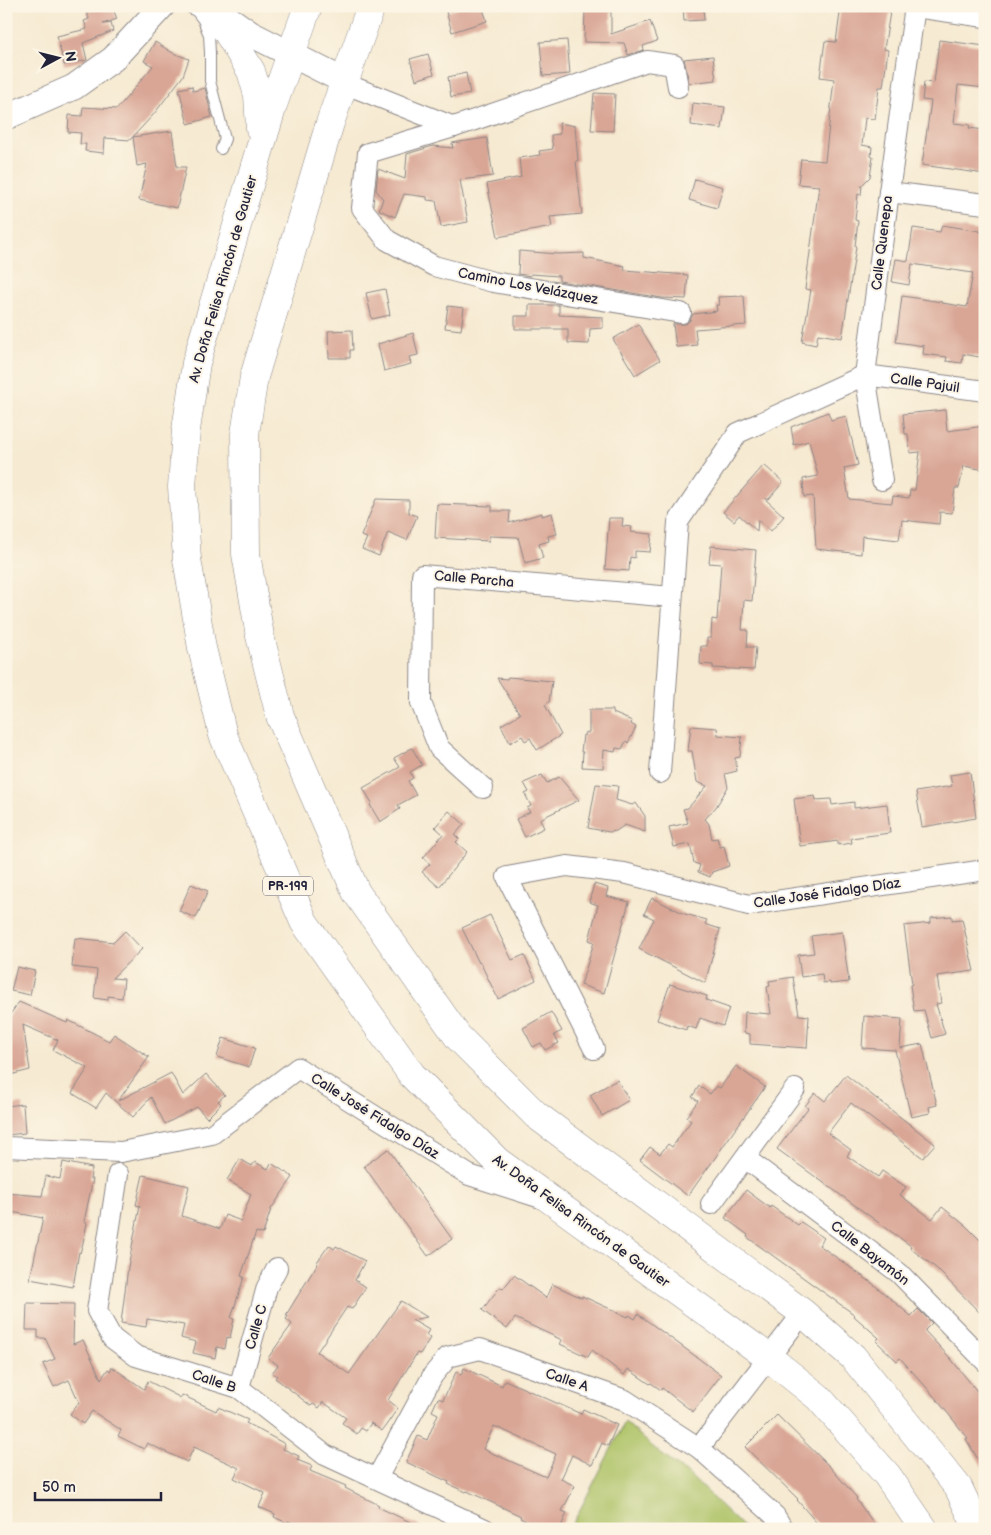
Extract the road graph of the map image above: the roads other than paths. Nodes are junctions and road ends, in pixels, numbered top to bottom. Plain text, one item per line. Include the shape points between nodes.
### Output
1 (162, 6) edge
2 (308, 6) edge
3 (370, 6) edge
4 (204, 7) edge
5 (915, 7) edge
6 (985, 17) edge
7 (292, 54) junction
8 (344, 81) junction
9 (678, 88) dead end
10 (6, 117) edge
11 (454, 127) junction
12 (260, 148) junction
13 (221, 149) dead end
14 (889, 192) junction
15 (985, 204) edge
16 (681, 313) dead end
17 (865, 375) junction
18 (985, 391) edge
19 (882, 480) dead end
20 (672, 597) junction
21 (660, 773) dead end
22 (483, 788) dead end
23 (985, 870) edge
24 (594, 1049) dead end
25 (795, 1090) dead end
26 (6, 1147) edge
27 (745, 1158) junction
28 (118, 1174) dead end
29 (551, 1201) junction
30 (711, 1204) dead end
31 (276, 1268) dead end
32 (803, 1312) junction
33 (768, 1357) junction
34 (985, 1362) edge
35 (239, 1388) junction
36 (700, 1448) junction
37 (377, 1478) junction
38 (485, 1529) edge
39 (783, 1529) edge
40 (924, 1529) edge
41 (978, 1529) edge

1 - 10 street via 113,59 90,76 74,87
2 - 7 main road, Av. Doña Felisa Rincón de Gautier / PR-199
3 - 8 main road
4 - 7 street
4 - 12 main road via 251,71 258,94
4 - 13 lane via 197,12 208,35 210,81 225,139
5 - 6 street
5 - 14 street, Calle Quenepa
7 - 8 street
7 - 12 main road, Av. Doña Felisa Rincón de Gautier / PR-199
8 - 11 street
8 - 32 main road via 254,377 245,434 246,554 260,636 280,716 356,892 458,1037 536,1115
9 - 11 street via 674,65 647,61
11 - 16 street, Camino Los Velázquez via 368,153 362,208 387,240 434,266 493,282
12 - 29 main road, Av. Doña Felisa Rincón de Gautier / PR-199 via 196,364 182,487 187,559 202,648 223,735 304,922 412,1075 497,1161
14 - 15 street
14 - 17 street, Calle Quenepa
17 - 18 street, Calle Pajuil
17 - 19 street, Calle Quenepa
17 - 20 street via 738,433 678,522
20 - 21 street
20 - 22 street, Calle Parcha via 422,575 421,703 440,748
23 - 24 street, Calle José Fidalgo Díaz via 749,905 624,873 567,866 507,877
25 - 27 street
26 - 29 street, Calle José Fidalgo Díaz via 121,1152 212,1134 298,1068 469,1175
27 - 30 street
27 - 34 street, Calle Bayamón via 899,1273
28 - 35 street, Calle B via 97,1311 112,1338 136,1356
29 - 33 main road, Av. Doña Felisa Rincón de Gautier / PR-199
31 - 35 street, Calle C via 267,1287
32 - 33 street
32 - 41 main road via 853,1357 958,1487
33 - 36 street
33 - 40 main road, Av. Doña Felisa Rincón de Gautier / PR-199 via 818,1397 887,1475
35 - 37 street, Calle B via 325,1455
36 - 37 street, Calle A via 625,1400 480,1350 448,1357 433,1375
36 - 39 street, Calle A via 775,1516
37 - 38 street, Calle B

